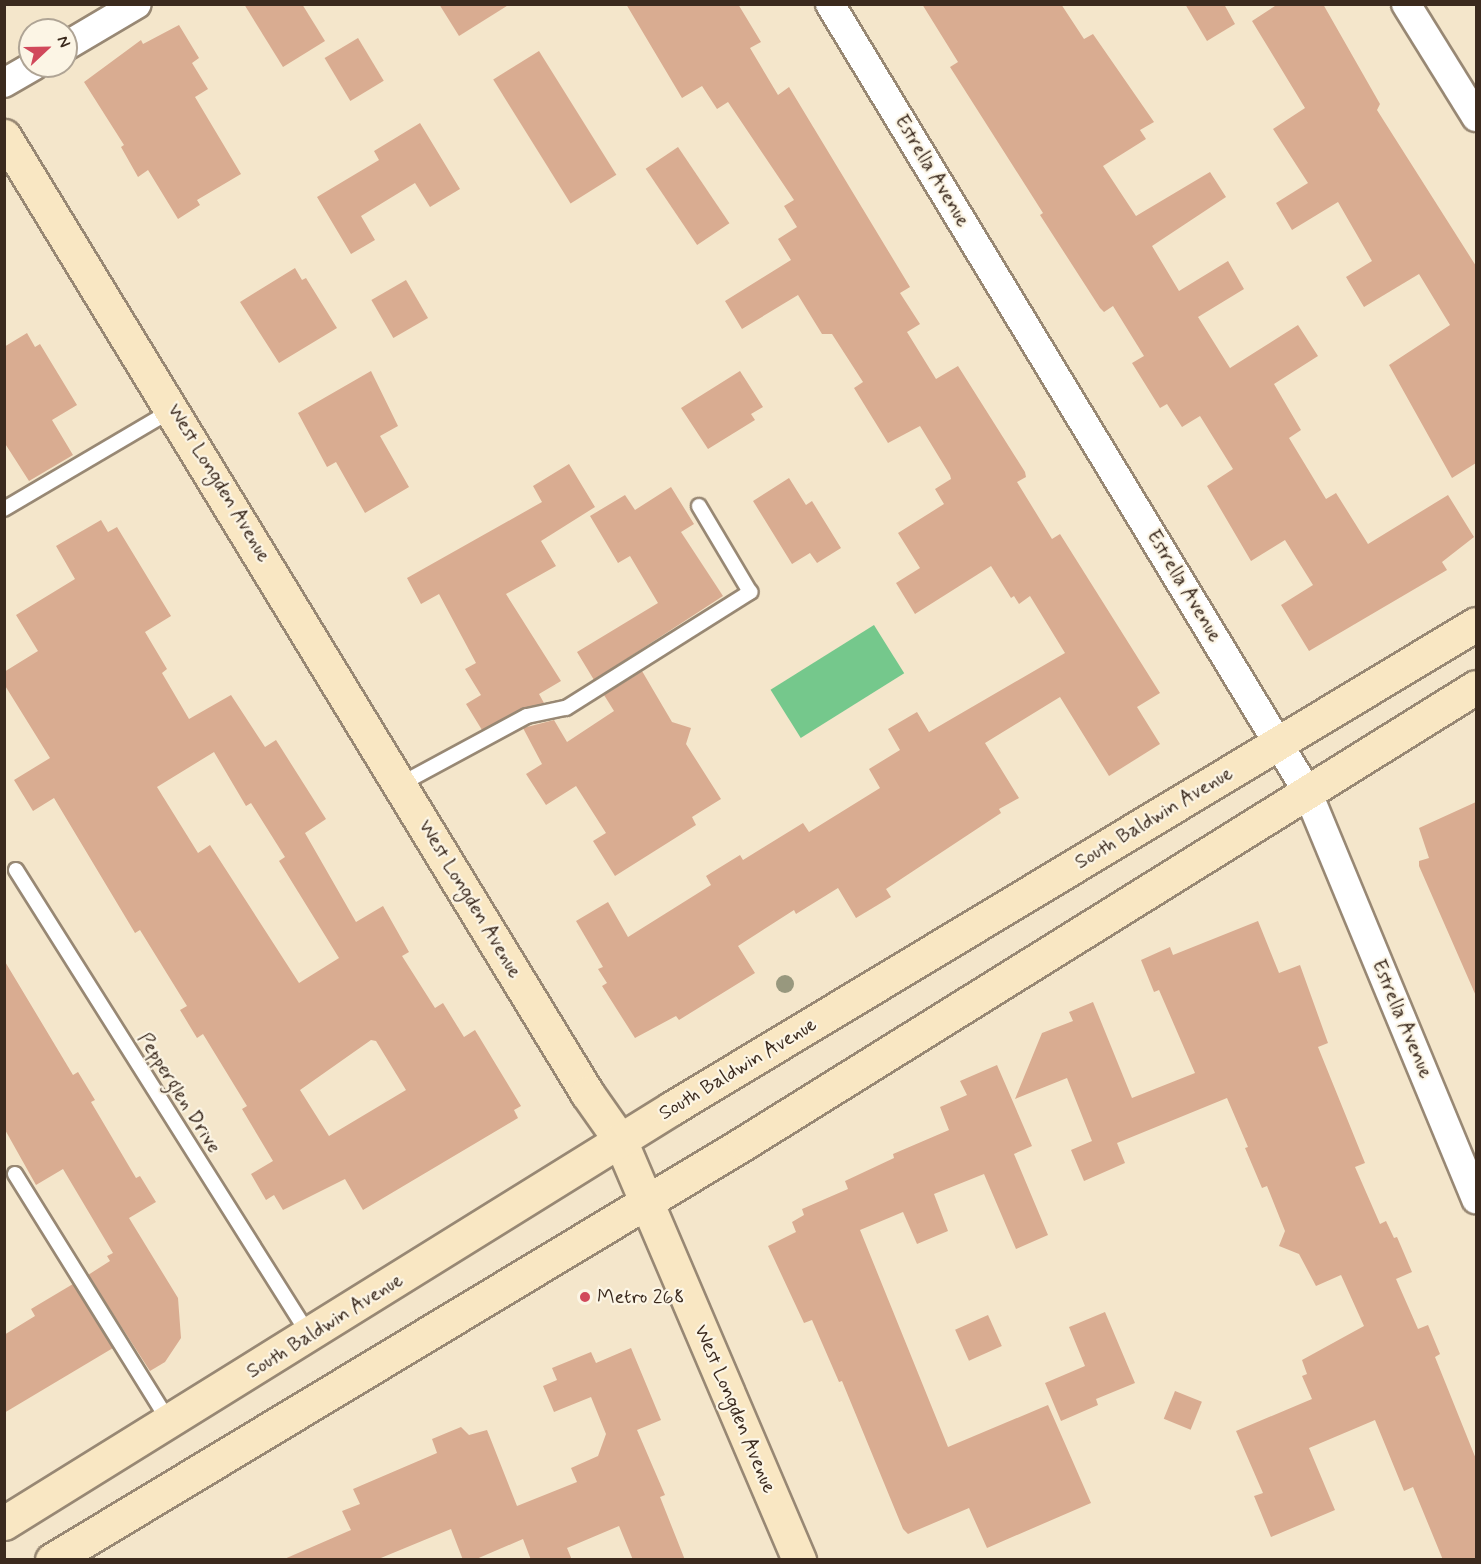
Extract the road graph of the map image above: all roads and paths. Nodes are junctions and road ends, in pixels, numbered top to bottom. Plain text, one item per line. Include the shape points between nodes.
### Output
1 (137, 4) edge
2 (830, 4) edge
3 (1406, 4) edge
4 (78, 39) edge
5 (18, 74) edge
6 (4, 82) edge
7 (1476, 117) edge
8 (4, 136) edge
9 (174, 409) junction
10 (699, 506) dead end
11 (4, 509) edge
12 (1476, 624) edge
13 (1476, 687) edge
14 (1280, 742) junction
15 (400, 784) junction
16 (1307, 791) junction
17 (16, 870) dead end
18 (620, 1140) junction
19 (15, 1174) dead end
20 (1476, 1199) edge
21 (645, 1200) junction
22 (310, 1336) junction
23 (170, 1422) junction
24 (4, 1523) edge
25 (52, 1560) edge
26 (799, 1560) edge

1 - 4 street
2 - 14 street, Estrella Avenue
3 - 7 street
5 - 6 street
8 - 9 main road, West Longden Avenue
9 - 11 lane
9 - 15 main road, West Longden Avenue
10 - 15 lane via 750,592 566,708 527,716
12 - 14 main road, South Baldwin Avenue
13 - 16 main road
14 - 16 street, Estrella Avenue
14 - 18 main road, South Baldwin Avenue
15 - 18 main road, West Longden Avenue
16 - 20 street, Estrella Avenue
16 - 21 main road via 744,1143
17 - 22 lane, Pepperglen Drive
18 - 21 main road, West Longden Avenue
18 - 22 main road, South Baldwin Avenue
19 - 23 lane
21 - 25 main road
21 - 26 main road, West Longden Avenue
22 - 23 main road, South Baldwin Avenue
23 - 24 main road, South Baldwin Avenue

